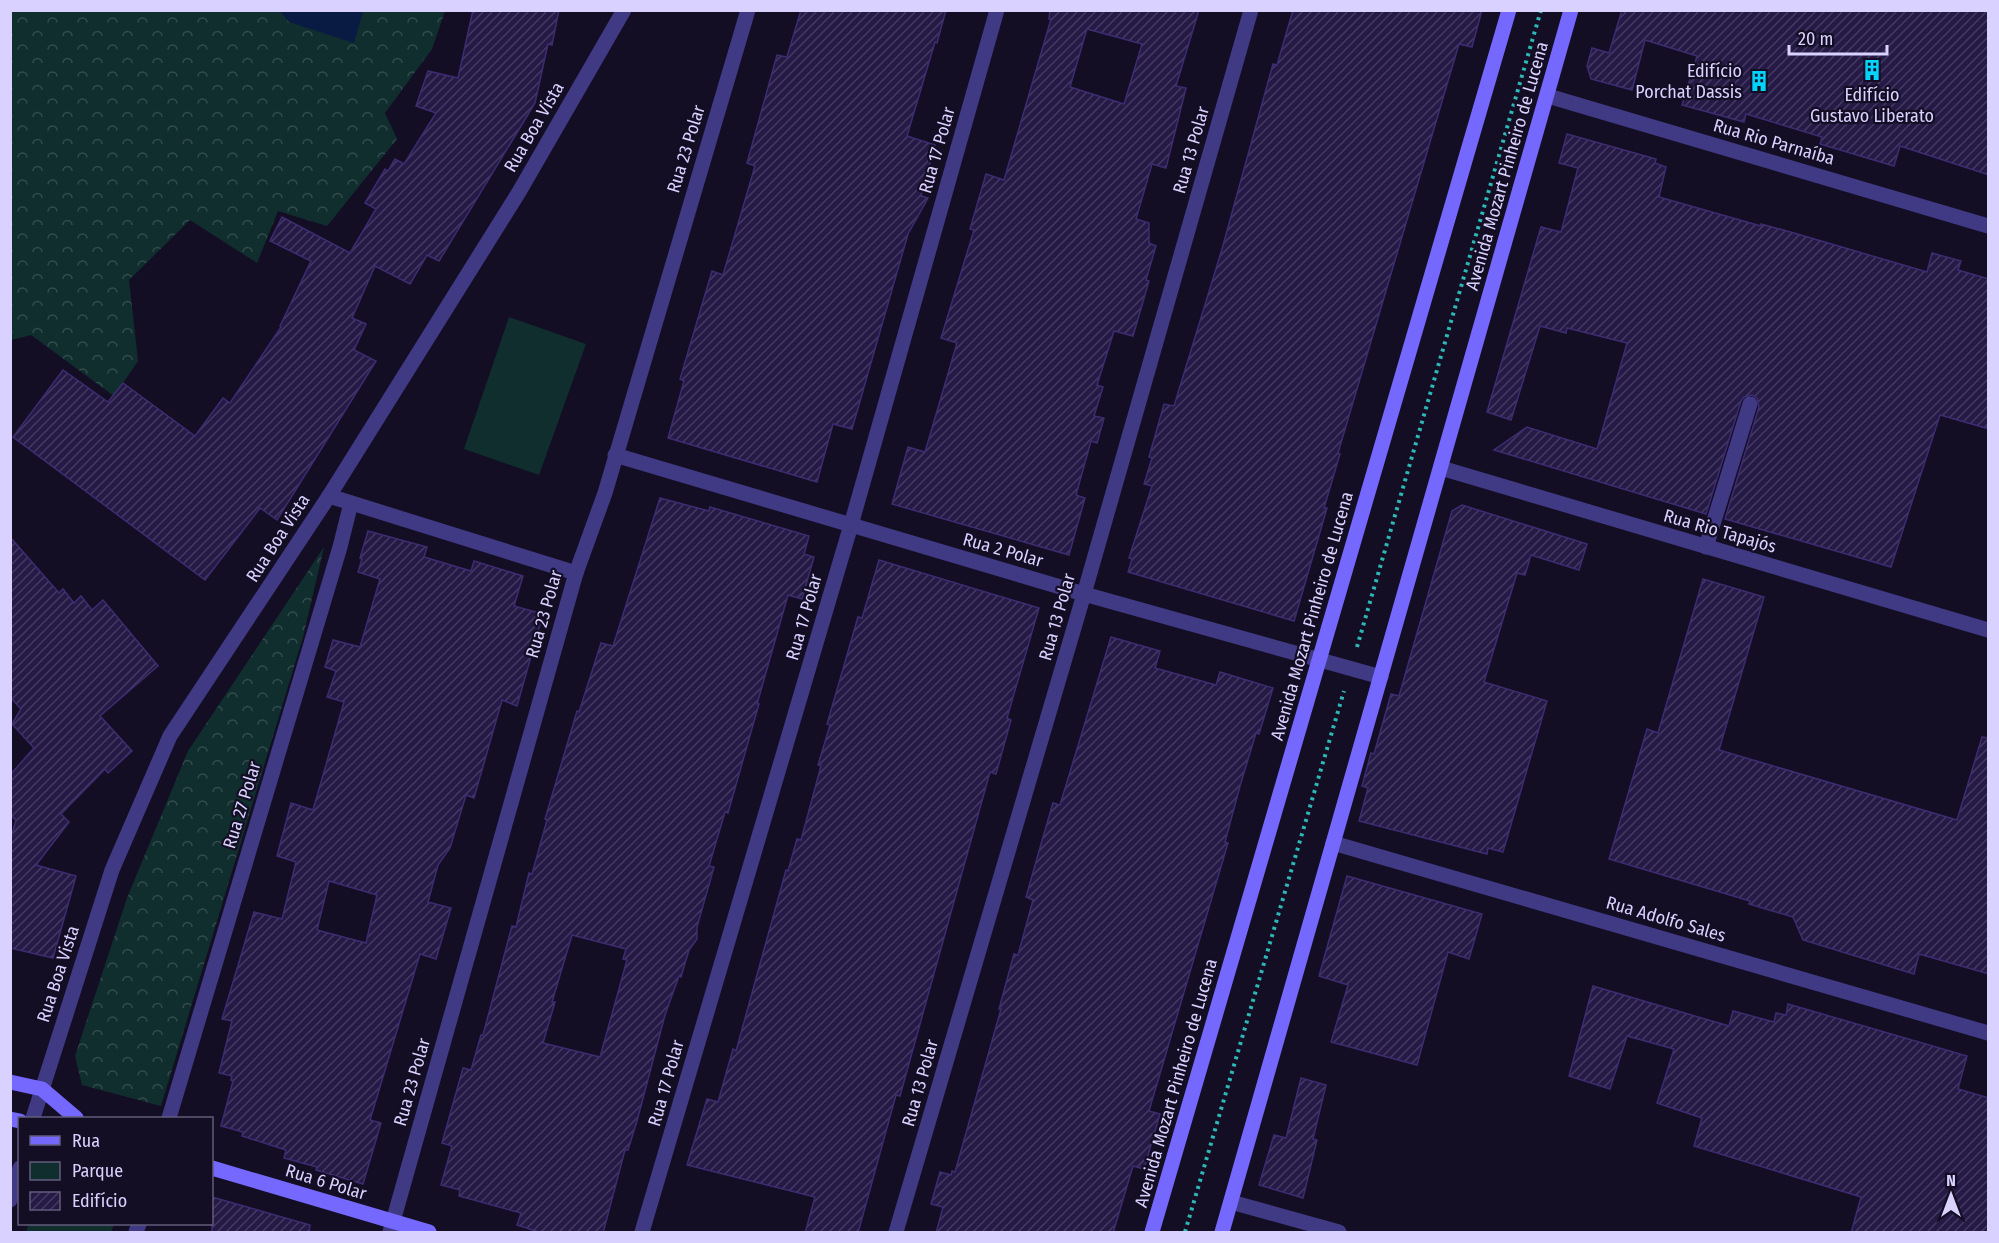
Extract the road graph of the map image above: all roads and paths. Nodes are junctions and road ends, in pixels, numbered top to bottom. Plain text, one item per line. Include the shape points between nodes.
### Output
1 (624, 10) edge
2 (748, 10) edge
3 (997, 10) edge
4 (1251, 10) edge
5 (1509, 10) edge
6 (1541, 10) edge
7 (1571, 10) edge
8 (1548, 96) junction
9 (1989, 226) edge
10 (1750, 404) dead end
11 (615, 455) junction
12 (1441, 468) junction
13 (329, 496) junction
14 (351, 503) junction
15 (851, 525) junction
16 (1706, 547) junction
17 (576, 573) junction
18 (1084, 594) junction
19 (1989, 630) edge
20 (1320, 658) junction
21 (1351, 668) junction
22 (1382, 677) junction
23 (1333, 843) junction
24 (1989, 1033) edge
25 (10, 1082) edge
26 (42, 1089) junction
27 (34, 1117) edge
28 (74, 1117) edge
29 (170, 1117) edge
30 (213, 1168) edge
31 (18, 1174) edge
32 (10, 1200) edge
33 (1231, 1202) junction
34 (392, 1227) edge
35 (429, 1233) edge
36 (642, 1233) edge
37 (896, 1233) edge
38 (1152, 1233) edge
39 (1185, 1233) edge
40 (1222, 1233) edge
41 (1339, 1233) edge

1 - 13 street, Rua Boa Vista via 519,192
2 - 11 street, Rua 23 Polar
3 - 15 street, Rua 17 Polar
4 - 18 street, Rua 13 Polar
5 - 20 main road, Avenida Mozart Pinheiro de Lucena
6 - 21 path
7 - 8 main road, Avenida Mozart Pinheiro de Lucena
8 - 9 street, Rua Rio Parnaíba
8 - 12 main road, Avenida Mozart Pinheiro de Lucena
10 - 16 street
11 - 15 street, Rua 2 Polar
11 - 17 street, Rua 23 Polar
12 - 16 street, Rua Rio Tapajós
12 - 22 main road, Avenida Mozart Pinheiro de Lucena
13 - 14 street
13 - 26 street, Rua Boa Vista via 170,736 112,870
14 - 17 street
14 - 29 street, Rua 27 Polar
15 - 18 street, Rua 2 Polar
15 - 36 street, Rua 17 Polar
16 - 19 street, Rua Rio Tapajós
17 - 34 street, Rua 23 Polar
18 - 20 street, Rua 2 Polar
18 - 37 street, Rua 13 Polar
20 - 21 street, Rua 2 Polar
20 - 38 main road, Avenida Mozart Pinheiro de Lucena
21 - 22 street, Rua 2 Polar
21 - 39 path
22 - 23 main road, Avenida Mozart Pinheiro de Lucena
23 - 24 street, Rua Adolfo Sales
23 - 33 main road, Avenida Mozart Pinheiro de Lucena
25 - 26 main road
26 - 27 street, Rua Boa Vista
26 - 28 main road
30 - 34 main road, Rua 6 Polar
31 - 32 street
33 - 40 main road, Avenida Mozart Pinheiro de Lucena
33 - 41 street
34 - 35 main road, Rua 6 Polar

